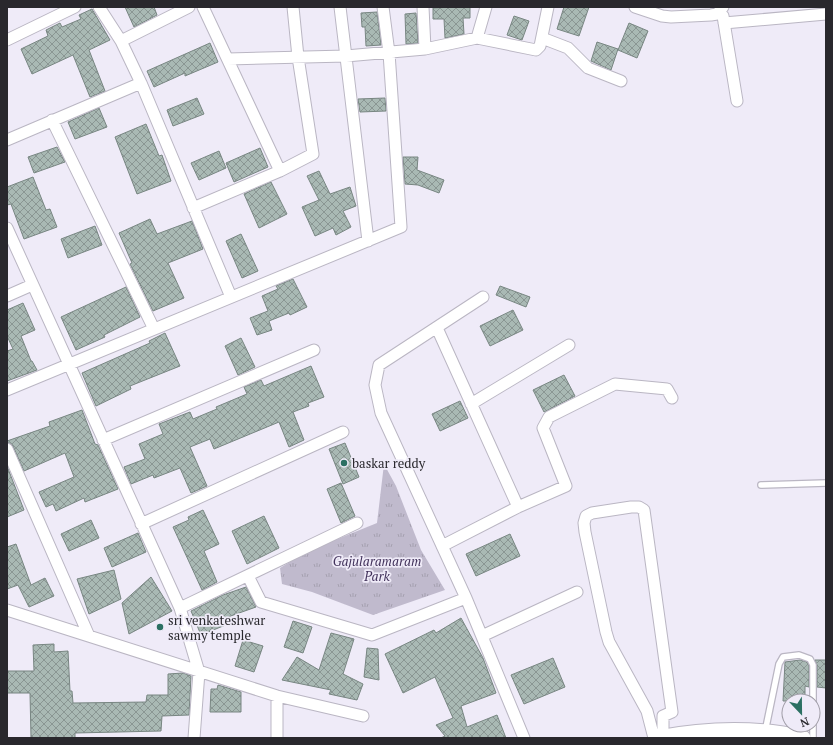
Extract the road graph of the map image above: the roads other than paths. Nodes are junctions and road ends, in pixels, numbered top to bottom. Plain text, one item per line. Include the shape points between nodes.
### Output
1 (76, 7) edge
2 (99, 7) edge
3 (189, 7) edge
4 (203, 7) edge
5 (293, 7) edge
6 (340, 7) edge
7 (383, 7) edge
8 (423, 7) edge
9 (486, 7) edge
10 (548, 7) edge
11 (635, 7) edge
12 (722, 8) edge
13 (826, 14) edge
14 (724, 23) junction
15 (477, 38) junction
16 (542, 38) junction
17 (7, 40) edge
18 (121, 41) junction
19 (425, 50) junction
20 (389, 53) junction
21 (346, 56) junction
22 (298, 57) junction
23 (228, 59) junction
24 (621, 81) dead end
25 (140, 83) junction
26 (736, 101) dead end
27 (52, 120) junction
28 (7, 140) edge
29 (280, 172) junction
30 (193, 208) junction
31 (7, 228) edge
32 (368, 241) junction
33 (32, 285) junction
34 (7, 296) edge
35 (231, 298) junction
36 (483, 298) dead end
37 (437, 328) junction
38 (154, 330) junction
39 (569, 345) dead end
40 (314, 350) dead end
41 (69, 364) junction
42 (7, 390) edge
43 (672, 398) dead end
44 (471, 404) junction
45 (343, 432) dead end
46 (103, 440) junction
47 (7, 449) edge
48 (826, 482) edge
49 (761, 485) dead end
50 (518, 507) junction
51 (357, 523) dead end
52 (141, 524) junction
53 (442, 546) junction
54 (248, 576) junction
55 (577, 592) dead end
56 (466, 598) junction
57 (180, 608) junction
58 (7, 610) edge
59 (89, 636) junction
60 (482, 636) junction
61 (199, 672) junction
62 (277, 696) junction
63 (363, 716) dead end
64 (663, 719) junction
65 (650, 721) junction
66 (765, 732) junction
67 (781, 736) edge
68 (194, 738) edge
69 (277, 738) edge
70 (524, 738) edge
71 (658, 738) edge
72 (803, 738) edge
73 (813, 738) edge

1 - 17 street
2 - 18 street
3 - 18 street
4 - 23 street
5 - 22 street
6 - 21 street
7 - 20 street
8 - 19 street
9 - 15 street
10 - 16 street
11 - 12 street via 671,17 711,15
12 - 14 street
13 - 14 street
14 - 26 street
15 - 16 street via 536,50
15 - 19 street
16 - 24 street via 568,48 588,68
18 - 25 street
19 - 20 street
20 - 21 street
20 - 32 street via 401,227
21 - 22 street
21 - 32 street
22 - 23 street
22 - 29 street via 313,154
23 - 29 street
25 - 27 street
25 - 30 street
27 - 28 street
27 - 38 street
29 - 30 street
30 - 35 street
31 - 33 street
32 - 35 street
33 - 34 street
33 - 41 street
35 - 38 street
36 - 37 street
37 - 44 street
37 - 53 street via 379,365 375,385 381,413
38 - 41 street
39 - 44 street
40 - 46 street
41 - 42 street
41 - 46 street
43 - 50 street via 667,389 615,384 549,416 543,428 566,486
44 - 50 street
45 - 52 street
46 - 52 street
47 - 59 street
48 - 49 lane
50 - 53 street
51 - 54 street
52 - 57 street
53 - 56 street
54 - 56 street via 262,602 372,635
54 - 57 street
55 - 60 street
56 - 60 street
57 - 61 street
58 - 59 street
59 - 61 street
60 - 70 street
61 - 62 street
61 - 68 street
62 - 63 street
62 - 69 street
64 - 65 street
64 - 65 street via 663,716 672,712 644,510 639,506 592,513 586,516 584,528 606,632
64 - 71 street
65 - 71 street
66 - 67 main road
66 - 71 main road via 702,731
66 - 73 lane via 779,664 783,657 799,655 810,658 813,665
67 - 72 main road

